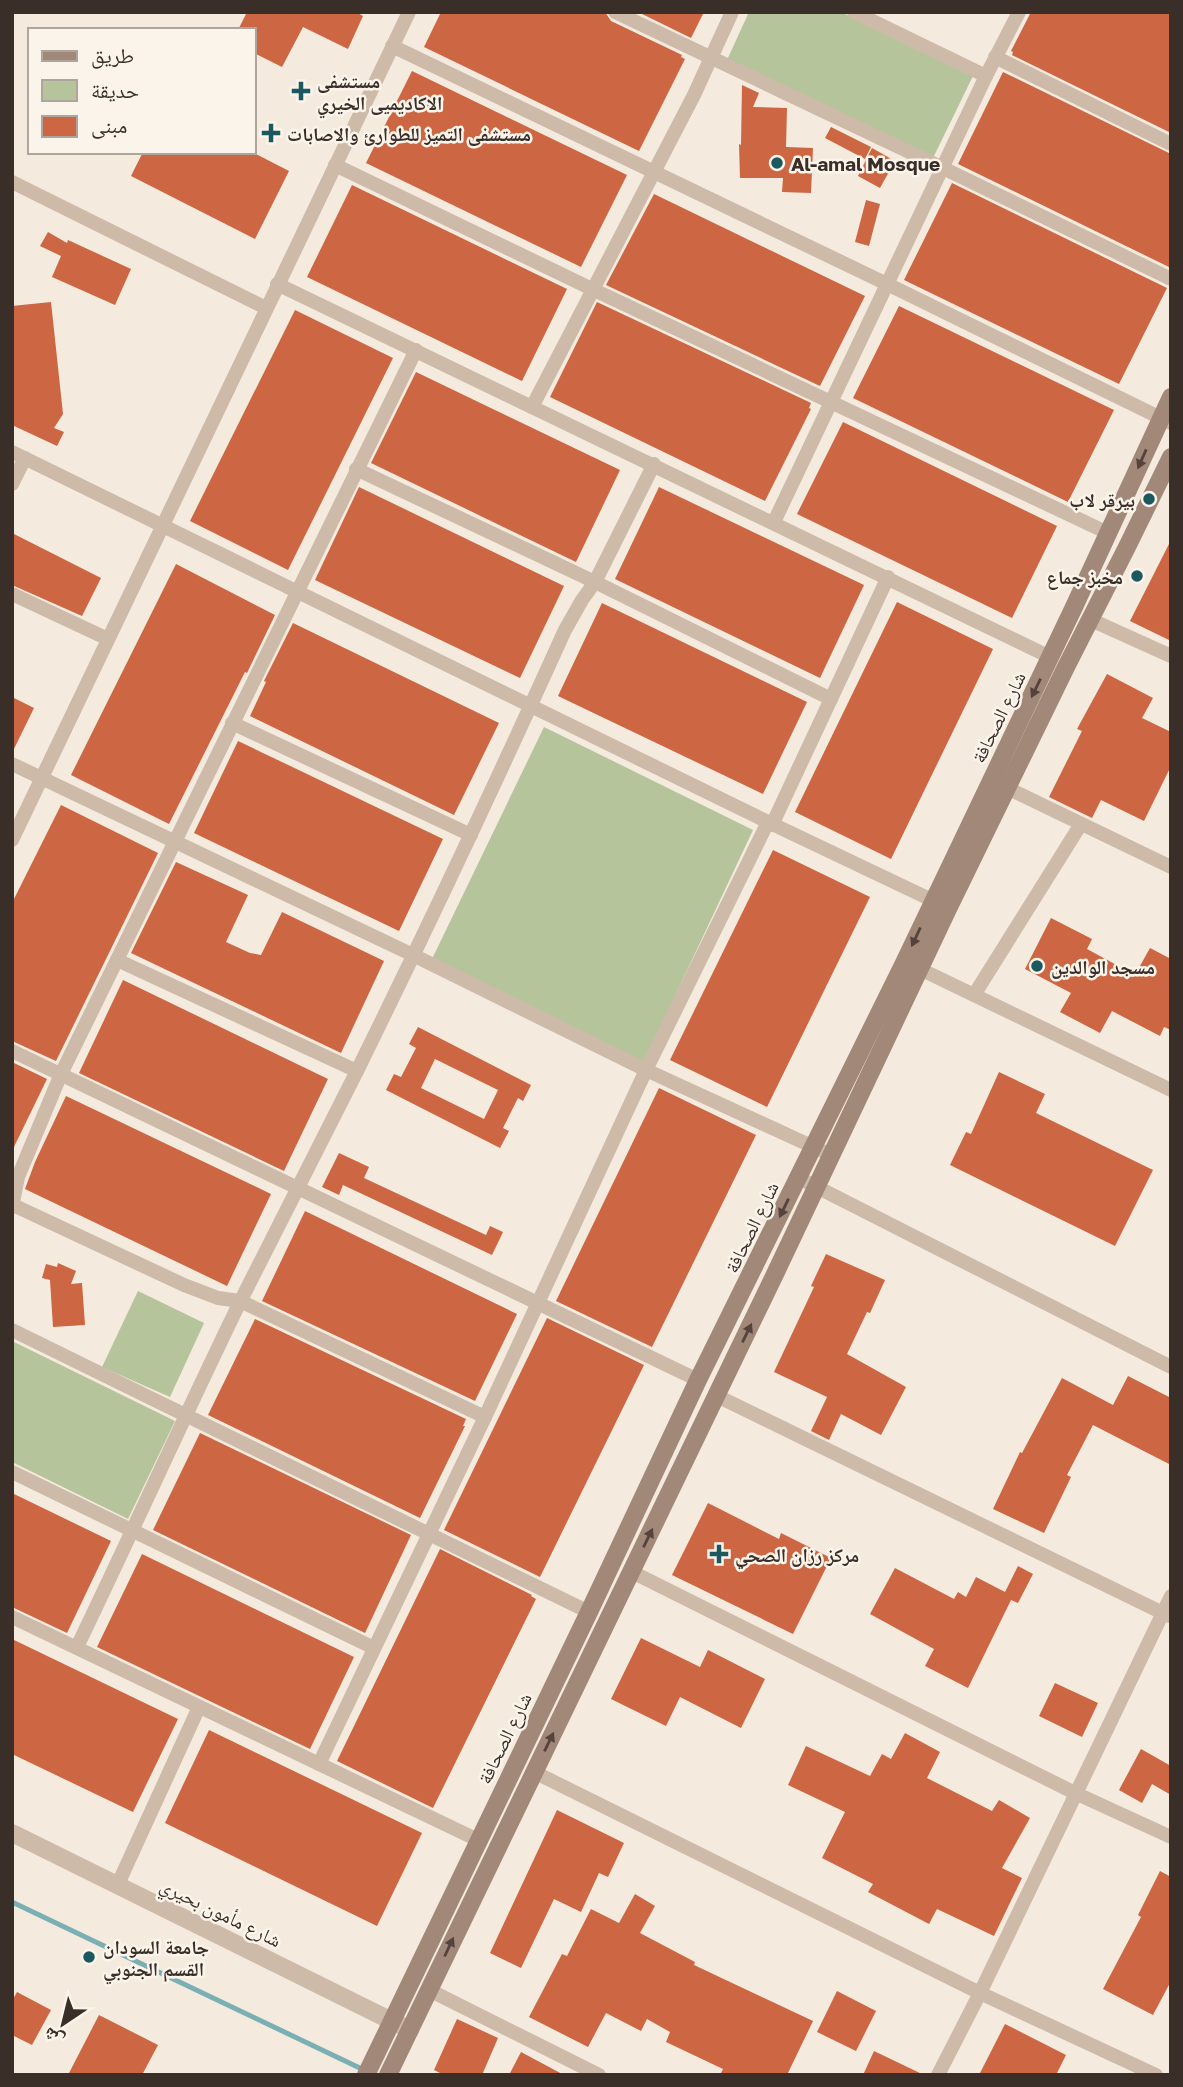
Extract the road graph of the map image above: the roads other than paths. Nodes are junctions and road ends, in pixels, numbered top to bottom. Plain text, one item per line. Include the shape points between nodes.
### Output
1 (409, 12) edge
2 (615, 12) edge
3 (732, 12) edge
4 (854, 12) edge
5 (1019, 12) edge
6 (392, 46) junction
7 (712, 57) junction
8 (995, 57) junction
9 (986, 76) junction
10 (1171, 144) edge
11 (335, 165) junction
12 (943, 167) junction
13 (654, 172) junction
14 (12, 182) edge
15 (1171, 279) edge
16 (277, 284) junction
17 (887, 284) junction
18 (592, 289) junction
19 (266, 308) junction
20 (415, 350) junction
21 (830, 402) junction
22 (532, 407) junction
23 (1168, 410) edge
24 (19, 455) edge
25 (1171, 457) edge
26 (654, 464) junction
27 (356, 469) junction
28 (12, 484) edge
29 (774, 522) junction
30 (162, 526) junction
31 (1108, 533) junction
32 (887, 577) junction
33 (595, 582) junction
34 (296, 592) junction
35 (12, 594) edge
36 (1090, 619) junction
37 (108, 639) junction
38 (1171, 656) edge
39 (1050, 657) junction
40 (831, 699) junction
41 (531, 706) junction
42 (232, 723) junction
43 (12, 764) edge
44 (41, 779) junction
45 (1007, 788) junction
46 (770, 823) junction
47 (1081, 824) junction
48 (471, 835) junction
49 (12, 840) edge
50 (174, 843) junction
51 (1171, 867) edge
52 (934, 901) junction
53 (413, 955) junction
54 (117, 960) junction
55 (920, 969) junction
56 (974, 995) junction
57 (12, 1051) edge
58 (646, 1070) junction
59 (357, 1071) junction
60 (61, 1074) junction
61 (1171, 1090) edge
62 (813, 1147) junction
63 (831, 1155) junction
64 (799, 1178) junction
65 (298, 1186) junction
66 (817, 1187) junction
67 (13, 1206) edge
68 (240, 1301) junction
69 (538, 1304) junction
70 (12, 1330) edge
71 (1171, 1367) edge
72 (698, 1380) junction
73 (717, 1396) junction
74 (185, 1416) junction
75 (485, 1417) junction
76 (12, 1472) edge
77 (133, 1532) junction
78 (430, 1533) junction
79 (632, 1572) junction
80 (1171, 1596) edge
81 (589, 1612) junction
82 (1167, 1615) edge
83 (12, 1617) edge
84 (77, 1647) junction
85 (374, 1648) junction
86 (199, 1707) junction
87 (319, 1764) junction
88 (534, 1772) junction
89 (1075, 1793) junction
90 (12, 1833) edge
91 (1171, 1837) edge
92 (478, 1840) junction
93 (117, 1884) junction
94 (429, 1990) junction
95 (980, 1993) junction
96 (392, 2020) junction
97 (410, 2029) junction
98 (366, 2075) edge
99 (388, 2075) edge
100 (599, 2075) edge
101 (938, 2075) edge
102 (1156, 2075) edge

1 - 6 street
2 - 7 street
3 - 7 street
4 - 9 street
5 - 8 street
6 - 11 street
6 - 13 street
7 - 12 street
7 - 13 street
8 - 9 street
8 - 10 street
9 - 12 street
11 - 16 street
11 - 18 street
12 - 15 street
12 - 17 street
13 - 17 street
13 - 18 street
14 - 19 street
16 - 19 street
16 - 20 street
17 - 21 street
17 - 23 street
18 - 21 street
18 - 22 street
19 - 30 street
20 - 22 street
20 - 27 street
21 - 29 street
21 - 31 street
22 - 26 street
23 -> 31 main road, شارع الصحافة
24 - 28 street
24 - 30 street
25 - 36 main road, شارع الصحافة
26 - 29 street
26 - 33 street
27 - 33 street
27 - 34 street
29 - 32 street
30 - 34 street
30 - 37 street
31 - 39 main road, شارع الصحافة
32 - 39 street
32 - 40 street
33 - 40 street
33 - 41 street via 565,630
34 - 41 street
34 - 42 street
35 - 37 street
36 - 38 street
36 - 45 main road, شارع الصحافة
37 - 44 street
39 -> 52 main road, شارع الصحافة
40 - 46 street
41 - 46 street
41 - 48 street
42 - 48 street
42 - 50 street
43 - 44 street
44 - 49 street
44 - 50 street
45 - 47 street
45 - 55 main road, شارع الصحافة
46 - 52 street
46 - 58 street
47 - 51 street
47 - 56 street
48 - 53 street
50 - 53 street
50 - 54 street
52 -> 62 main road, شارع الصحافة
53 - 58 street
53 - 59 street
54 - 59 street
54 - 60 street
55 - 56 street
55 - 63 main road, شارع الصحافة
56 - 61 street
57 - 60 street
58 - 62 street
58 - 69 street
59 - 65 street
60 - 65 street
60 - 67 street via 18,1178
62 - 63 street
62 - 64 main road, شارع الصحافة
63 - 66 main road, شارع الصحافة
64 - 66 street
64 -> 72 main road, شارع الصحافة
65 - 68 street
65 - 69 street
66 - 71 street
73 -> 66 main road, شارع الصحافة
67 - 68 street via 184,1285
68 - 74 street
68 - 75 street
69 - 72 street
69 - 75 street
70 - 74 street
72 - 81 main road, شارع الصحافة
79 -> 73 main road, شارع الصحافة
73 - 82 street
74 - 77 street
74 - 78 street
75 - 78 street
76 - 77 street
77 - 84 street
77 - 85 street
78 - 81 street
78 - 85 street
88 -> 79 main road, شارع الصحافة
79 - 89 street
80 - 82 street
81 - 92 main road, شارع الصحافة
82 - 89 street
83 - 84 street
84 - 86 street
85 - 87 street
86 - 87 street
86 - 93 street
87 - 92 street
94 -> 88 main road, شارع الصحافة
88 - 95 street
89 - 91 street
89 - 95 street
90 - 93 street, شارع مأمون بحيري
92 - 96 main road, شارع الصحافة
93 - 96 street, شارع مأمون بحيري
94 - 97 main road, شارع الصحافة
94 - 100 street
95 - 101 street
95 - 102 street
96 - 97 street, شارع مأمون بحيري
96 - 98 main road, شارع الصحافة
97 - 99 main road, شارع الصحافة

